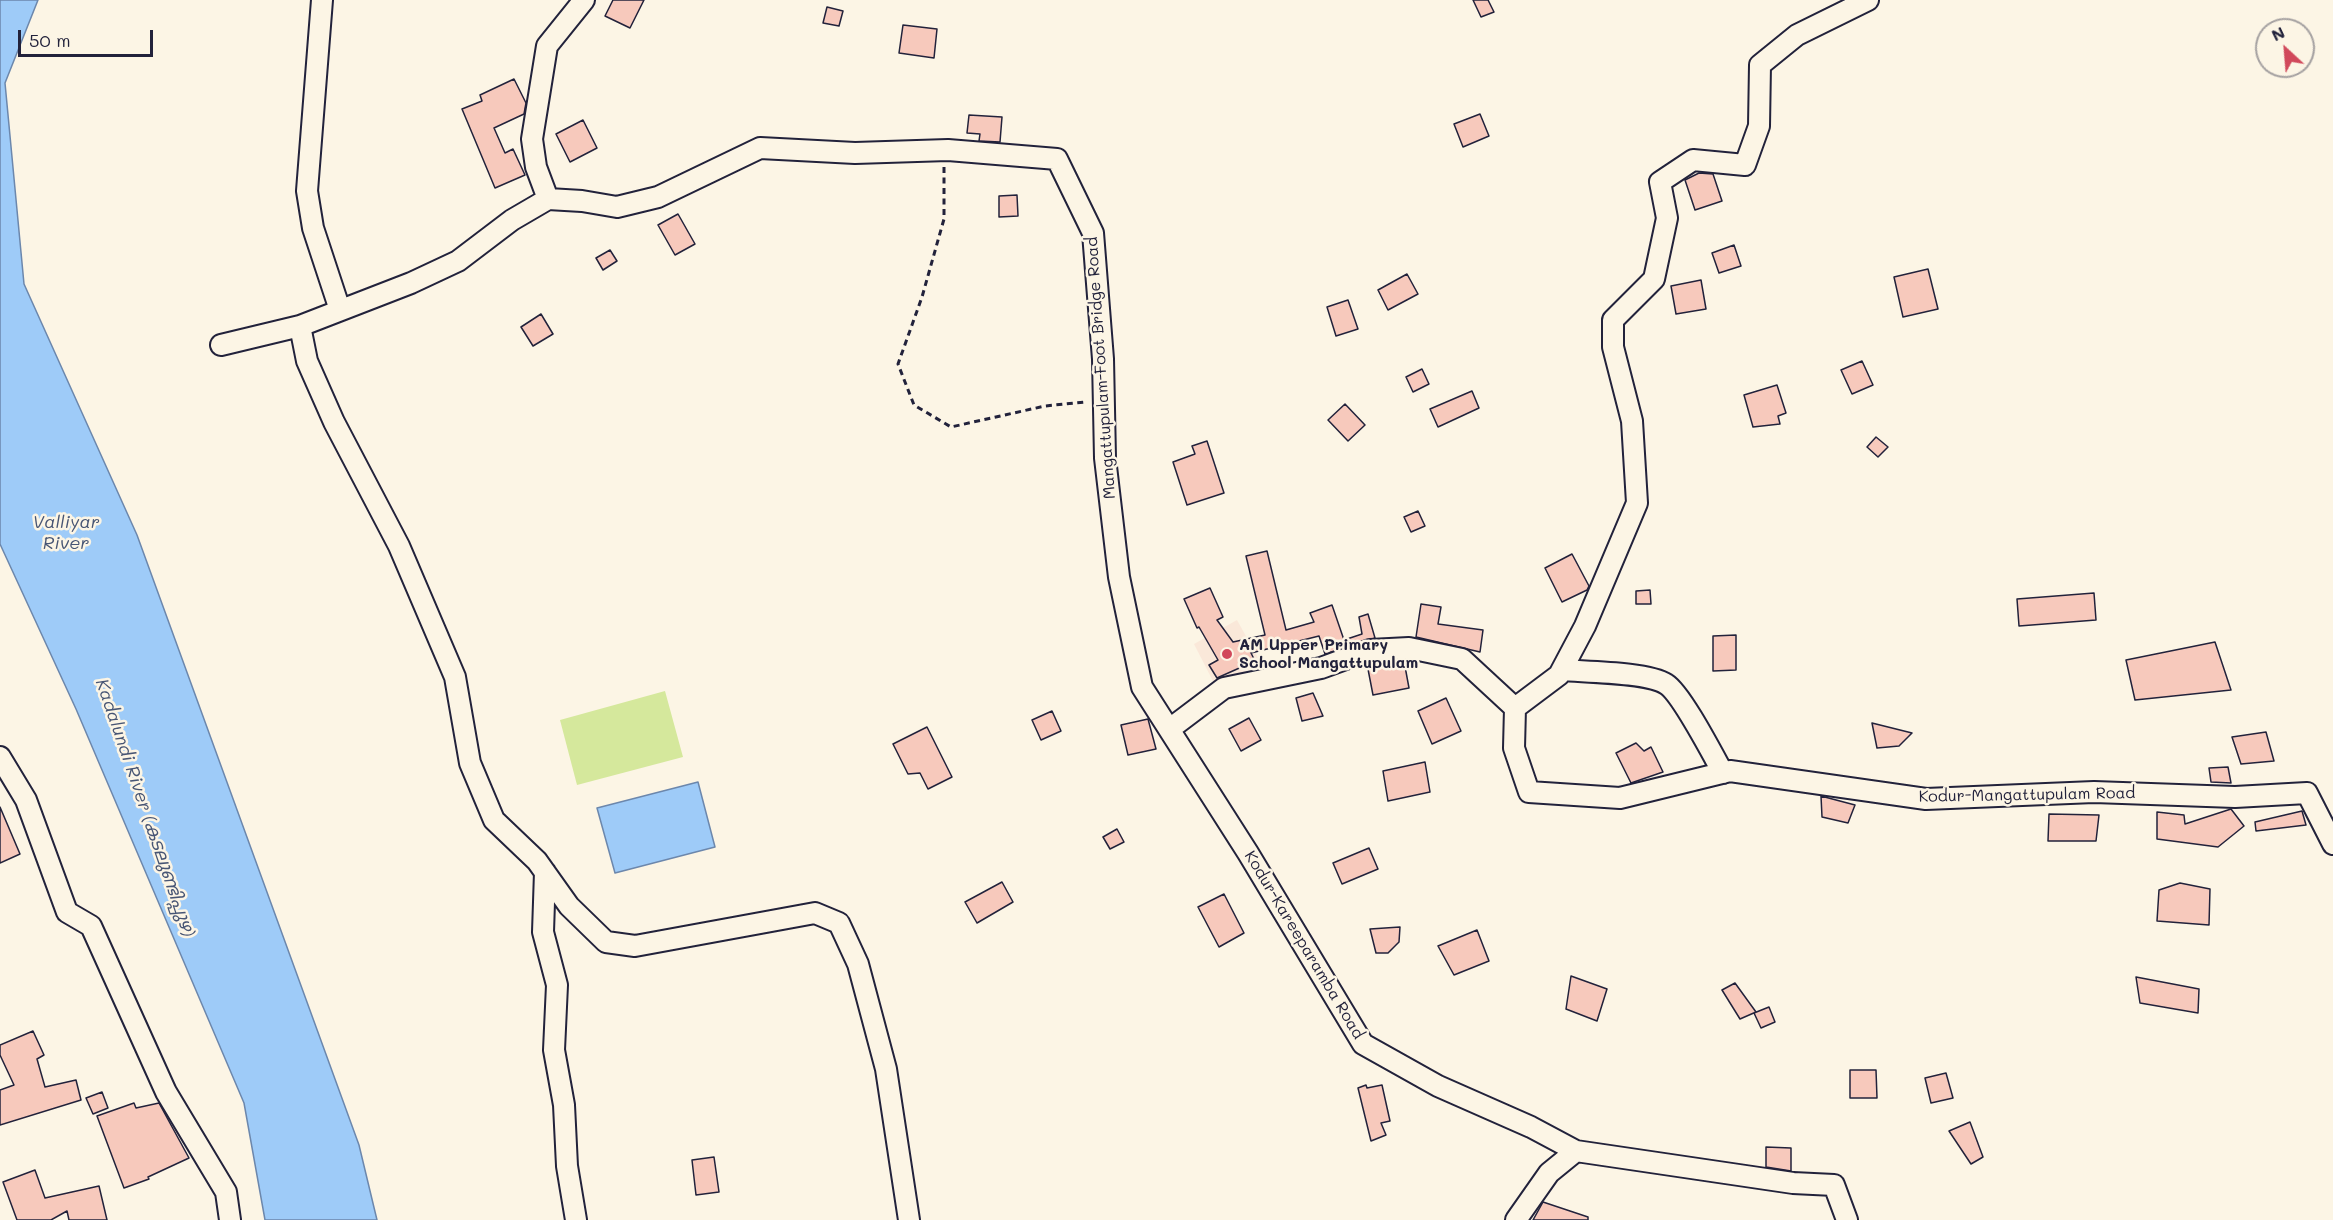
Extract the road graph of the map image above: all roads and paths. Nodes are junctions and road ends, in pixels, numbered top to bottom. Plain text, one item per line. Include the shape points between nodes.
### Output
1 (322, 0) edge
2 (584, 0) edge
3 (1868, 0) edge
4 (944, 150) junction
5 (548, 199) junction
6 (340, 310) junction
7 (300, 326) junction
8 (221, 345) dead end
9 (1104, 400) junction
10 (1562, 670) junction
11 (1515, 708) junction
12 (1171, 728) junction
13 (0, 758) edge
14 (1723, 773) junction
15 (2333, 844) edge
16 (545, 872) junction
17 (1576, 1151) junction
18 (230, 1220) edge
19 (576, 1220) edge
20 (909, 1220) edge
21 (1516, 1220) edge
22 (1847, 1220) edge

1 - 6 street via 308,191 313,228
2 - 5 street via 548,46 532,139
3 - 10 street via 1797,35 1760,65 1759,126 1745,165 1693,160 1660,182 1667,218 1654,279 1613,320 1613,347 1632,421 1637,503
4 - 5 street, Mangattupulam-Foot Bridge Road via 855,153 760,148 658,197 617,207
4 - 9 street, Mangattupulam-Foot Bridge Road via 1057,159 1093,233
4 - 9 path via 944,219 898,364 914,405 951,427 1045,406
5 - 6 street via 512,220 459,261
6 - 7 street
7 - 8 street
7 - 16 street via 307,361 334,422 399,546 455,676 470,763 494,820
9 - 12 street, Mangattupulam-Foot Bridge Road via 1105,458 1119,577 1142,687
10 - 11 street
10 - 14 street via 1636,676 1667,684 1701,731
11 - 12 street via 1462,659 1409,648 1370,650 1321,668 1224,688
11 - 14 street, Kodur-Mangattupulam Road via 1514,748 1529,792 1620,798
12 - 17 street, Kodur-Kareeparamba Road via 1363,1044 1438,1086
13 - 18 street via 26,800 67,912 91,926 166,1092 226,1192
14 - 15 street, Kodur-Mangattupulam Road via 1926,799 2094,792 2235,797 2307,793
16 - 19 street via 543,932 557,985 554,1050
16 - 20 street via 569,906 606,942 636,946 815,914 839,923 858,964 886,1069
17 - 21 street via 1549,1173
17 - 22 street, Kodur-Kareeparamba Road via 1793,1183 1834,1185

